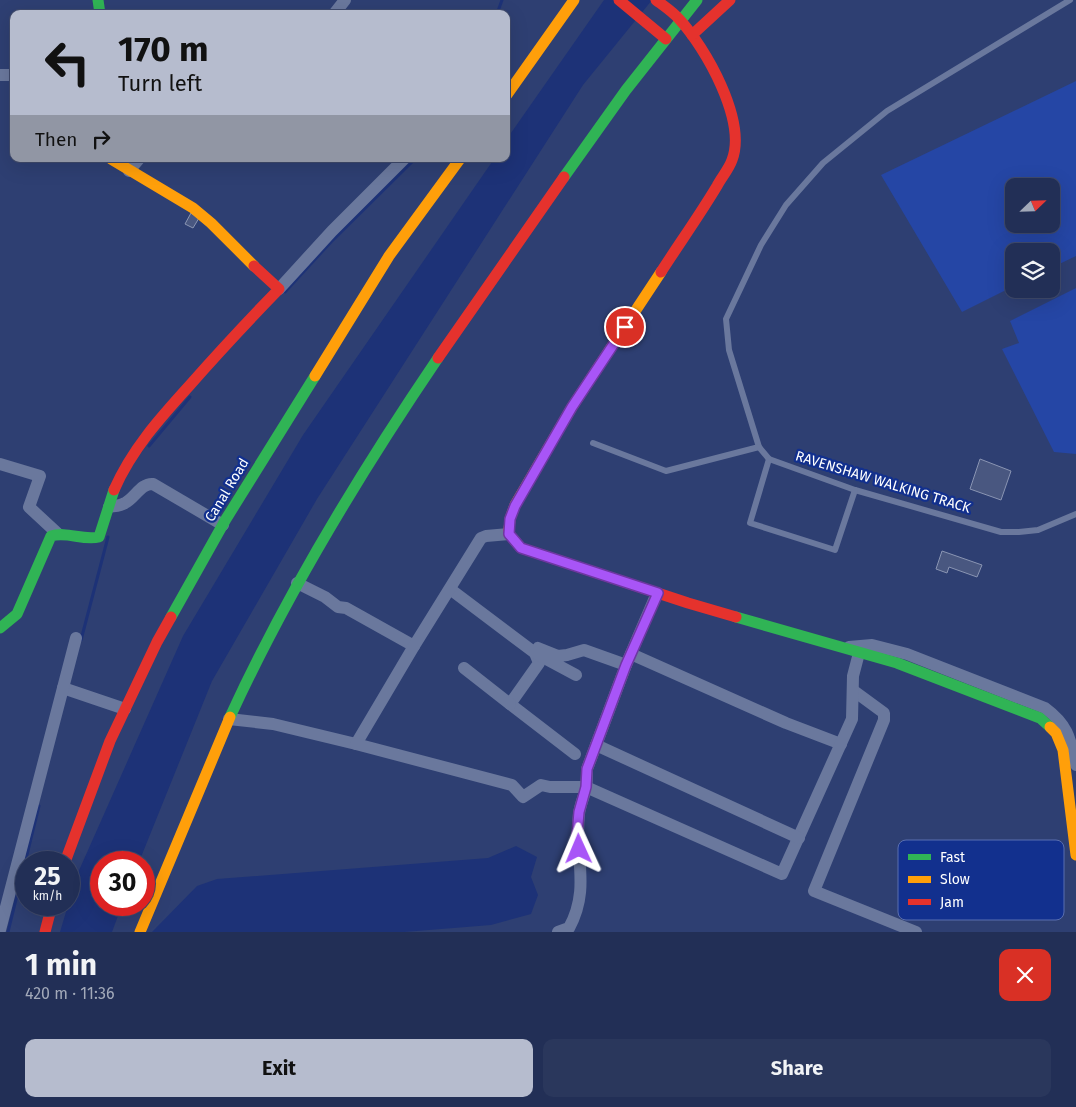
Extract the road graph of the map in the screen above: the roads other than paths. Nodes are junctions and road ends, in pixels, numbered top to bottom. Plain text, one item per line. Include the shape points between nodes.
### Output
1 (345, 0) edge
2 (574, 0) edge
3 (619, 0) edge
4 (697, 0) edge
5 (716, 0) edge
6 (730, 0) edge
7 (1070, 0) edge
8 (660, 3) edge
9 (337, 10) edge
10 (685, 28) junction
11 (666, 38) junction
12 (510, 90) edge
13 (116, 162) edge
14 (136, 162) edge
15 (401, 162) edge
16 (458, 162) edge
17 (129, 171) junction
18 (279, 289) junction
19 (593, 444) dead end
20 (760, 447) junction
21 (769, 459) junction
22 (0, 464) edge
23 (855, 490) junction
24 (109, 507) junction
25 (1076, 514) edge
26 (223, 525) junction
27 (57, 533) junction
28 (509, 534) junction
29 (297, 583) junction
30 (450, 588) junction
31 (658, 593) junction
32 (1, 626) edge
33 (76, 638) dead end
34 (414, 646) junction
35 (844, 648) junction
36 (535, 653) junction
37 (859, 654) junction
38 (629, 659) junction
39 (464, 668) dead end
40 (576, 675) dead end
41 (63, 688) junction
42 (854, 691) junction
43 (510, 704) junction
44 (125, 709) junction
45 (229, 719) junction
46 (356, 744) junction
47 (841, 744) junction
48 (596, 745) junction
49 (575, 754) dead end
50 (1076, 765) edge
51 (586, 787) junction
52 (1074, 827) edge
53 (799, 838) junction
54 (69, 851) edge
55 (1076, 855) edge
56 (49, 916) edge
57 (0, 930) edge
58 (44, 932) edge
59 (140, 932) edge
60 (558, 932) edge
61 (916, 932) edge

1 - 9 street
2 - 12 main road
3 - 11 main road
4 - 10 main road
5 - 10 main road
6 - 10 main road
7 - 20 lane via 888,111 824,163 786,205 761,245 726,320 729,350
8 - 10 main road
10 - 11 main road
10 - 28 main road via 718,78 731,110 736,139 732,160 572,407 515,506
11 - 29 main road via 562,179 434,366 375,454
13 - 17 main road
14 - 17 street
15 - 18 street
16 - 26 main road, Canal Road via 389,256
17 - 18 main road via 193,208
18 - 24 main road via 154,424 126,466
19 - 20 lane via 666,471
20 - 21 lane
21 - 23 lane, RAVENSHAW WALKING TRACK
21 - 23 lane via 750,523 835,550
22 - 27 street via 40,476 29,507
23 - 25 lane, RAVENSHAW WALKING TRACK via 1001,532 1038,530
24 - 26 street via 120,505 143,486 152,484
24 - 27 main road via 99,537
26 - 44 main road, Canal Road via 157,642
27 - 32 main road via 51,536 17,614
28 - 30 street via 481,538
28 - 31 main road via 521,548
29 - 34 street
29 - 45 main road
30 - 34 street
30 - 36 street
31 - 35 main road
31 - 38 street
33 - 41 street
34 - 46 street
35 - 37 main road
35 - 50 street via 872,644 906,654 1045,708 1064,724
36 - 38 street via 538,648 558,656 584,650
36 - 40 street
36 - 43 street via 539,663
37 - 42 street via 853,676
37 - 52 main road via 897,663 1049,724 1063,750
38 - 47 street
38 - 48 street
39 - 43 street
41 - 44 street
41 - 57 street
42 - 47 street via 852,719
42 - 61 street via 884,713 884,720 814,891
43 - 49 street
44 - 54 main road, Canal Road
45 - 46 street via 273,724
45 - 59 main road
46 - 51 street via 512,785 523,797 542,785
47 - 53 street
48 - 51 street via 587,769
48 - 53 street
51 - 53 street via 782,874
51 - 60 street via 577,835 580,898 570,928
52 - 55 main road
56 - 58 main road

